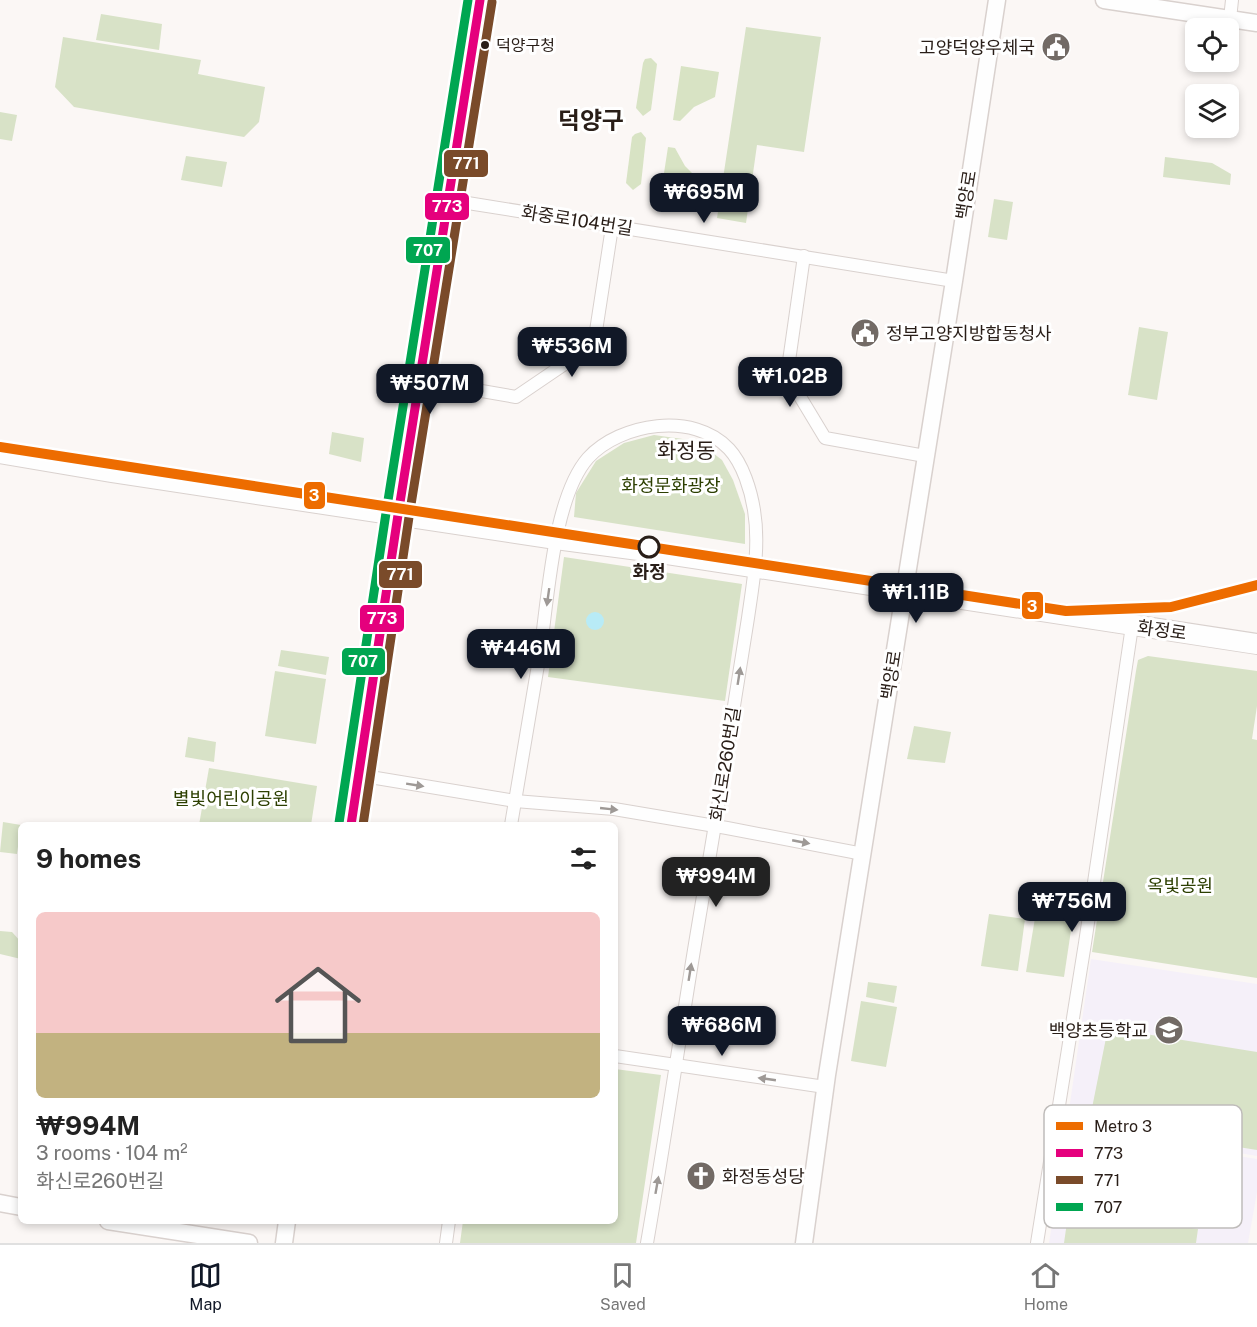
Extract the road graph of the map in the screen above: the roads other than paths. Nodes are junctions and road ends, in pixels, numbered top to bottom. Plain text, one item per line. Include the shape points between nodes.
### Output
1 (480, 0) edge
2 (997, 0) edge
3 (1104, 0) edge
4 (1232, 0) edge
5 (1223, 18) edge
6 (1230, 18) edge
7 (1239, 20) edge
8 (1257, 23) edge
9 (449, 200) junction
10 (612, 226) junction
11 (804, 256) junction
12 (954, 281) junction
13 (418, 380) junction
14 (0, 453) edge
15 (926, 456) junction
16 (398, 515) junction
17 (556, 539) junction
18 (755, 569) junction
19 (904, 591) junction
20 (1132, 626) junction
21 (1257, 644) edge
22 (358, 775) junction
23 (516, 801) junction
24 (351, 822) edge
25 (512, 822) edge
26 (716, 826) junction
27 (863, 854) junction
28 (618, 1056) edge
29 (675, 1066) junction
30 (825, 1087) junction
31 (1059, 1105) edge
32 (1044, 1200) edge
33 (0, 1203) edge
34 (18, 1206) edge
35 (127, 1224) edge
36 (287, 1224) edge
37 (449, 1224) edge
38 (249, 1243) edge
39 (284, 1243) edge
40 (446, 1243) edge
41 (647, 1243) edge
42 (804, 1243) edge
43 (1037, 1243) edge

1 - 9 street
2 - 12 street, 백양로
3 - 5 street
4 - 6 street
7 - 8 street
9 - 10 street, 화중로104번길
9 - 13 street
10 - 11 street, 화중로104번길
10 - 13 street via 594,344 516,397
11 - 12 street, 화중로104번길
11 - 15 street via 787,375 825,438
12 - 15 street, 백양로
13 - 16 street
14 - 16 main road, 화정로
15 - 19 street, 백양로
16 - 17 main road, 화정로
16 - 22 street
17 - 18 main road, 화정로
17 - 18 street, 화신로260번길 via 569,491 589,457 637,429 654,426 697,430 728,448 744,476 754,512
17 -> 23 street, 화신로260번길
18 - 19 main road, 화정로
26 -> 18 street, 화신로260번길
19 - 20 main road, 화정로
19 - 27 street, 백양로
20 - 21 main road, 화정로
20 - 31 street
22 -> 23 street
22 - 24 street
23 - 25 street, 화신로260번길
23 -> 26 street via 614,809
26 -> 27 street
29 -> 26 street, 화신로260번길
27 - 30 street, 백양로
28 - 29 street
30 -> 29 street
41 -> 29 street, 화신로260번길
30 - 42 street, 백양로
32 - 43 street
33 - 34 street
35 - 38 street
36 - 39 street
37 - 40 street

